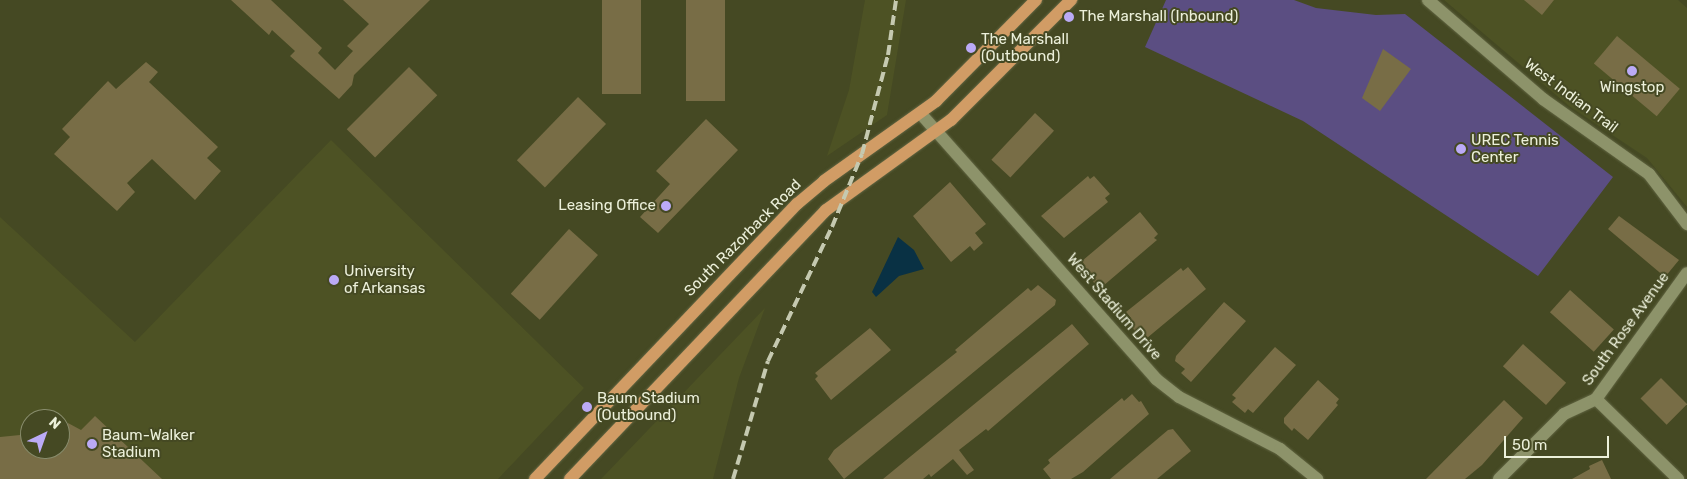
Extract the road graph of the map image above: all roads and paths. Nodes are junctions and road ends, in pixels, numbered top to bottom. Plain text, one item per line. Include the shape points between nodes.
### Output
1 (1036, 0) edge
2 (1071, 0) edge
3 (1428, 0) edge
4 (921, 114) junction
5 (937, 132) junction
6 (1687, 224) edge
7 (1687, 274) edge
8 (1596, 399) junction
9 (535, 479) edge
10 (570, 479) edge
11 (1317, 479) edge
12 (1499, 479) edge
13 (1678, 479) edge

1 - 4 main road, South Razorback Road via 961,78
2 - 5 main road
3 - 6 street, West Indian Trail via 1543,99 1649,174
4 - 5 street, West Stadium Drive
4 - 9 main road, South Razorback Road via 824,181 797,204
5 - 10 main road via 826,210
5 - 11 street, West Stadium Drive via 1156,379 1179,397 1280,449
7 - 8 street, South Rose Avenue
8 - 12 street, South Rose Avenue via 1564,414
8 - 13 street

